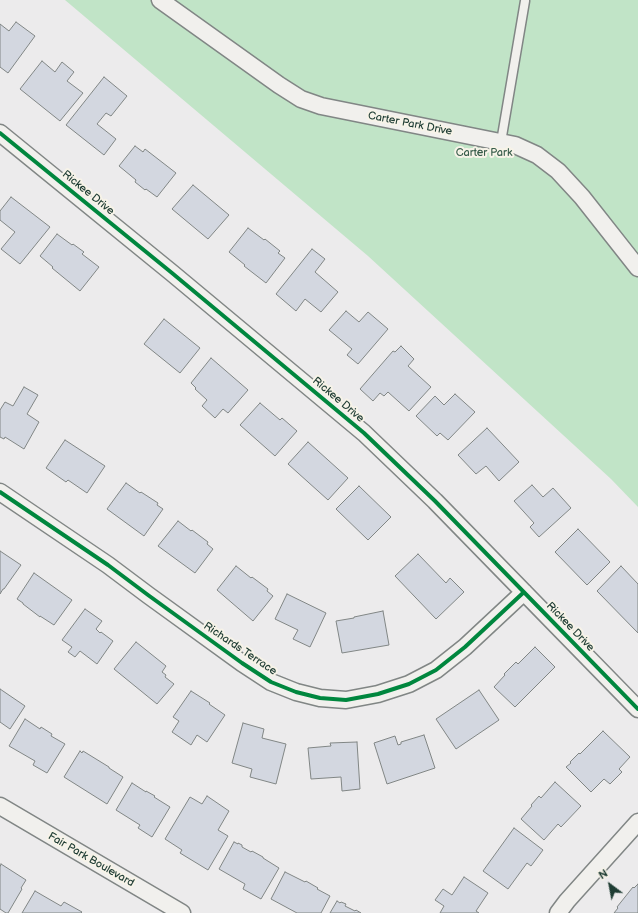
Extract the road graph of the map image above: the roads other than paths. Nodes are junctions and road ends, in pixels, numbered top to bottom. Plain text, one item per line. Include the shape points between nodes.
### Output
1 (160, 0) edge
2 (525, 1) dead end
3 (0, 133) edge
4 (500, 142) junction
5 (638, 268) edge
6 (0, 492) edge
7 (524, 592) junction
8 (638, 709) edge
9 (0, 806) edge
10 (638, 822) edge
11 (182, 913) edge
12 (558, 913) edge

1 - 4 street, Carter Park Drive via 301,99 321,106
2 - 4 lane
3 - 7 street, Rickee Drive via 364,433
4 - 5 street, Carter Park Drive via 515,145 537,155 558,171
6 - 7 street, Richards Terrace via 108,565 271,682 320,698 346,700 378,694 409,684 436,670 465,647
7 - 8 street, Rickee Drive
9 - 11 street, Fair Park Boulevard
10 - 12 street

